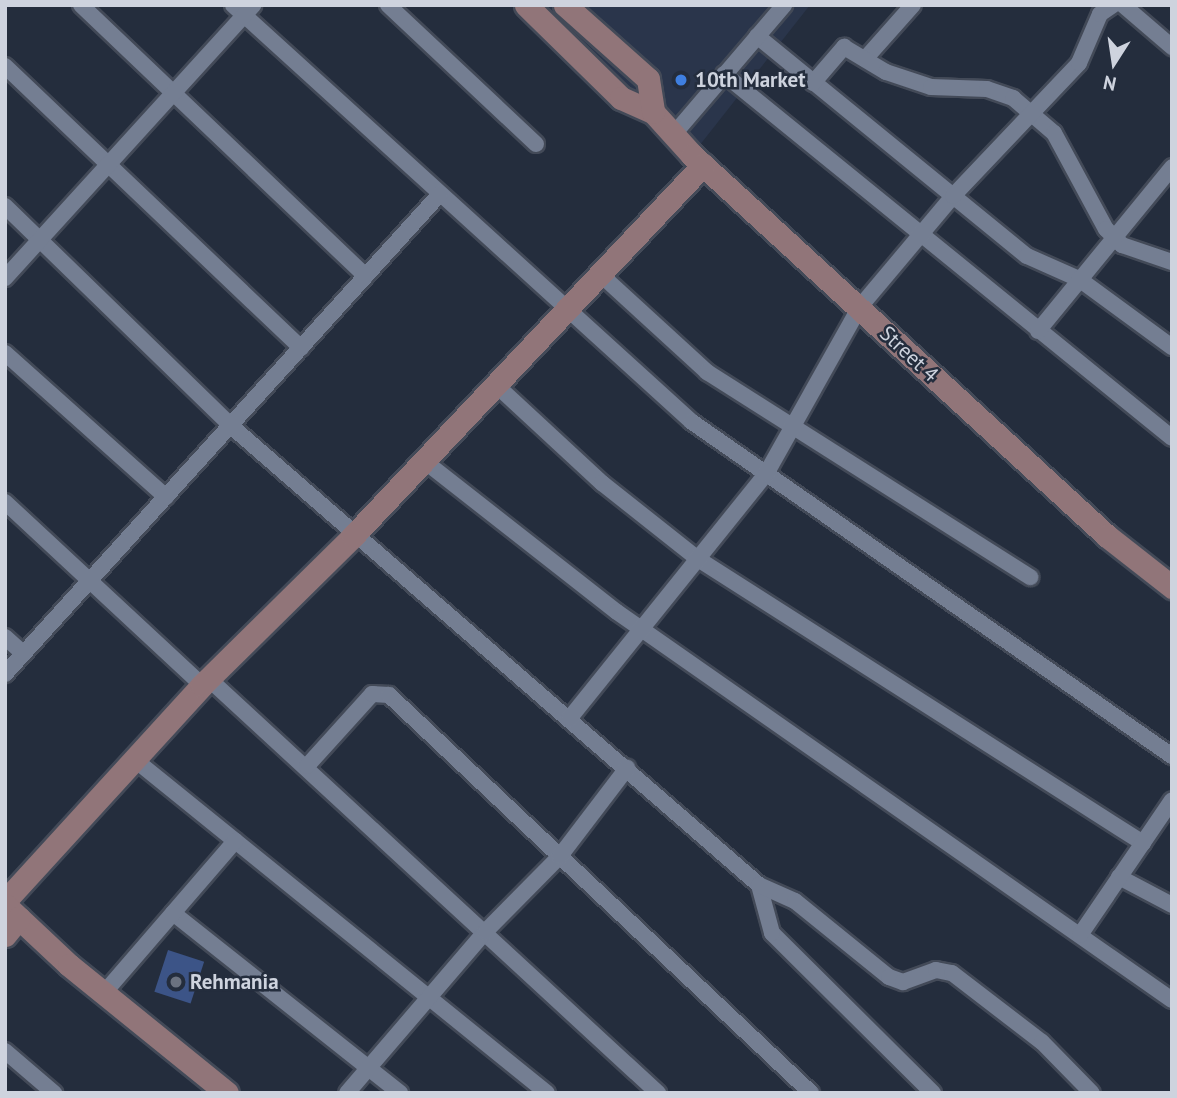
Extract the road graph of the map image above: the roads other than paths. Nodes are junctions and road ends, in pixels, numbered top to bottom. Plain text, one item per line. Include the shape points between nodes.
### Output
1 (81, 5) edge
2 (388, 5) edge
3 (526, 5) edge
4 (565, 5) edge
5 (784, 5) edge
6 (913, 5) edge
7 (1123, 5) edge
8 (1102, 8) edge
9 (243, 9) edge
10 (757, 36) junction
11 (1172, 47) edge
12 (865, 59) junction
13 (5, 66) edge
14 (724, 74) junction
15 (813, 83) junction
16 (172, 93) junction
17 (1033, 110) junction
18 (653, 112) junction
19 (674, 134) junction
20 (536, 144) dead end
21 (108, 163) junction
22 (703, 165) junction
23 (1172, 167) edge
24 (440, 194) junction
25 (953, 196) junction
26 (5, 206) edge
27 (920, 235) junction
28 (1114, 236) junction
29 (39, 238) junction
30 (1172, 261) edge
31 (599, 273) junction
32 (366, 276) junction
33 (5, 278) edge
34 (1079, 279) junction
35 (563, 307) junction
36 (859, 308) junction
37 (1038, 331) junction
38 (1172, 347) edge
39 (301, 348) junction
40 (5, 353) edge
41 (494, 383) junction
42 (231, 426) junction
43 (792, 431) junction
44 (1172, 438) edge
45 (423, 460) junction
46 (766, 474) junction
47 (166, 497) junction
48 (5, 502) edge
49 (354, 536) junction
50 (698, 559) junction
51 (1030, 576) dead end
52 (90, 582) junction
53 (1172, 586) edge
54 (643, 630) junction
55 (5, 637) edge
56 (24, 654) junction
57 (5, 674) edge
58 (205, 682) junction
59 (569, 719) junction
60 (1172, 756) edge
61 (134, 759) junction
62 (307, 766) junction
63 (627, 768) junction
64 (1172, 800) edge
65 (235, 841) junction
66 (1143, 843) junction
67 (560, 856) junction
68 (1119, 877) junction
69 (759, 886) junction
70 (1172, 905) edge
71 (173, 913) junction
72 (9, 915) edge
73 (486, 931) junction
74 (1080, 936) junction
75 (104, 993) junction
76 (428, 996) junction
77 (1172, 1000) edge
78 (5, 1051) edge
79 (368, 1068) junction
80 (54, 1093) edge
81 (227, 1093) edge
82 (347, 1093) edge
83 (400, 1093) edge
84 (547, 1093) edge
85 (658, 1093) edge
86 (811, 1093) edge
87 (933, 1093) edge
88 (1092, 1093) edge

1 - 16 street
2 - 20 street
3 - 18 street, Street 4 via 621,99
4 - 18 street via 648,79
5 - 10 street
6 - 12 street
7 - 11 street
8 - 17 street via 1079,63
9 - 16 street
9 - 24 street
10 - 14 street
10 - 15 street
12 - 15 street via 844,47
12 - 17 street via 931,87 987,89
13 - 21 street
14 - 19 street
14 - 27 street
15 - 25 street
16 - 21 street
16 - 32 street
17 - 25 street
17 - 28 street via 1054,133
18 - 19 street, Street 4
19 - 22 street, Street 4
21 - 29 street
21 - 39 street
22 - 31 street
22 - 36 street, Street 4
23 - 28 street
24 - 32 street
24 - 35 street
25 - 27 street
25 - 34 street via 1027,256
26 - 29 street
27 - 36 street
27 - 37 street
28 - 30 street
28 - 34 street
29 - 33 street
29 - 42 street
31 - 35 street
31 - 43 street via 707,372
32 - 39 street
34 - 37 street
34 - 38 street
35 - 41 street
35 - 46 street via 692,422
36 - 43 street
36 - 53 street, Street 4 via 1107,536
37 - 44 street
39 - 42 street
40 - 47 street
41 - 45 street
41 - 50 street via 602,483
42 - 47 street
42 - 49 street
43 - 46 street
43 - 51 street
45 - 49 street
45 - 54 street
46 - 50 street
46 - 60 street
47 - 52 street
48 - 52 street
49 - 58 street
49 - 59 street
50 - 54 street
50 - 66 street
52 - 56 street
52 - 58 street
54 - 59 street
54 - 74 street
55 - 56 street
56 - 57 street
58 - 61 street
58 - 62 street
59 - 63 street
61 - 65 street
61 - 72 street
62 - 67 street via 381,691
62 - 73 street
63 - 67 street
63 - 69 street
64 - 66 street
65 - 71 street
65 - 76 street
66 - 68 street
67 - 73 street
67 - 86 street
68 - 70 street
68 - 74 street
69 - 87 street via 772,933
69 - 88 street via 794,901 889,977 903,982 936,970 952,973 1042,1042
71 - 75 street
71 - 79 street
72 - 75 street
73 - 76 street
73 - 85 street
74 - 77 street
75 - 81 street
76 - 79 street
76 - 84 street
78 - 80 street
79 - 82 street
79 - 83 street

